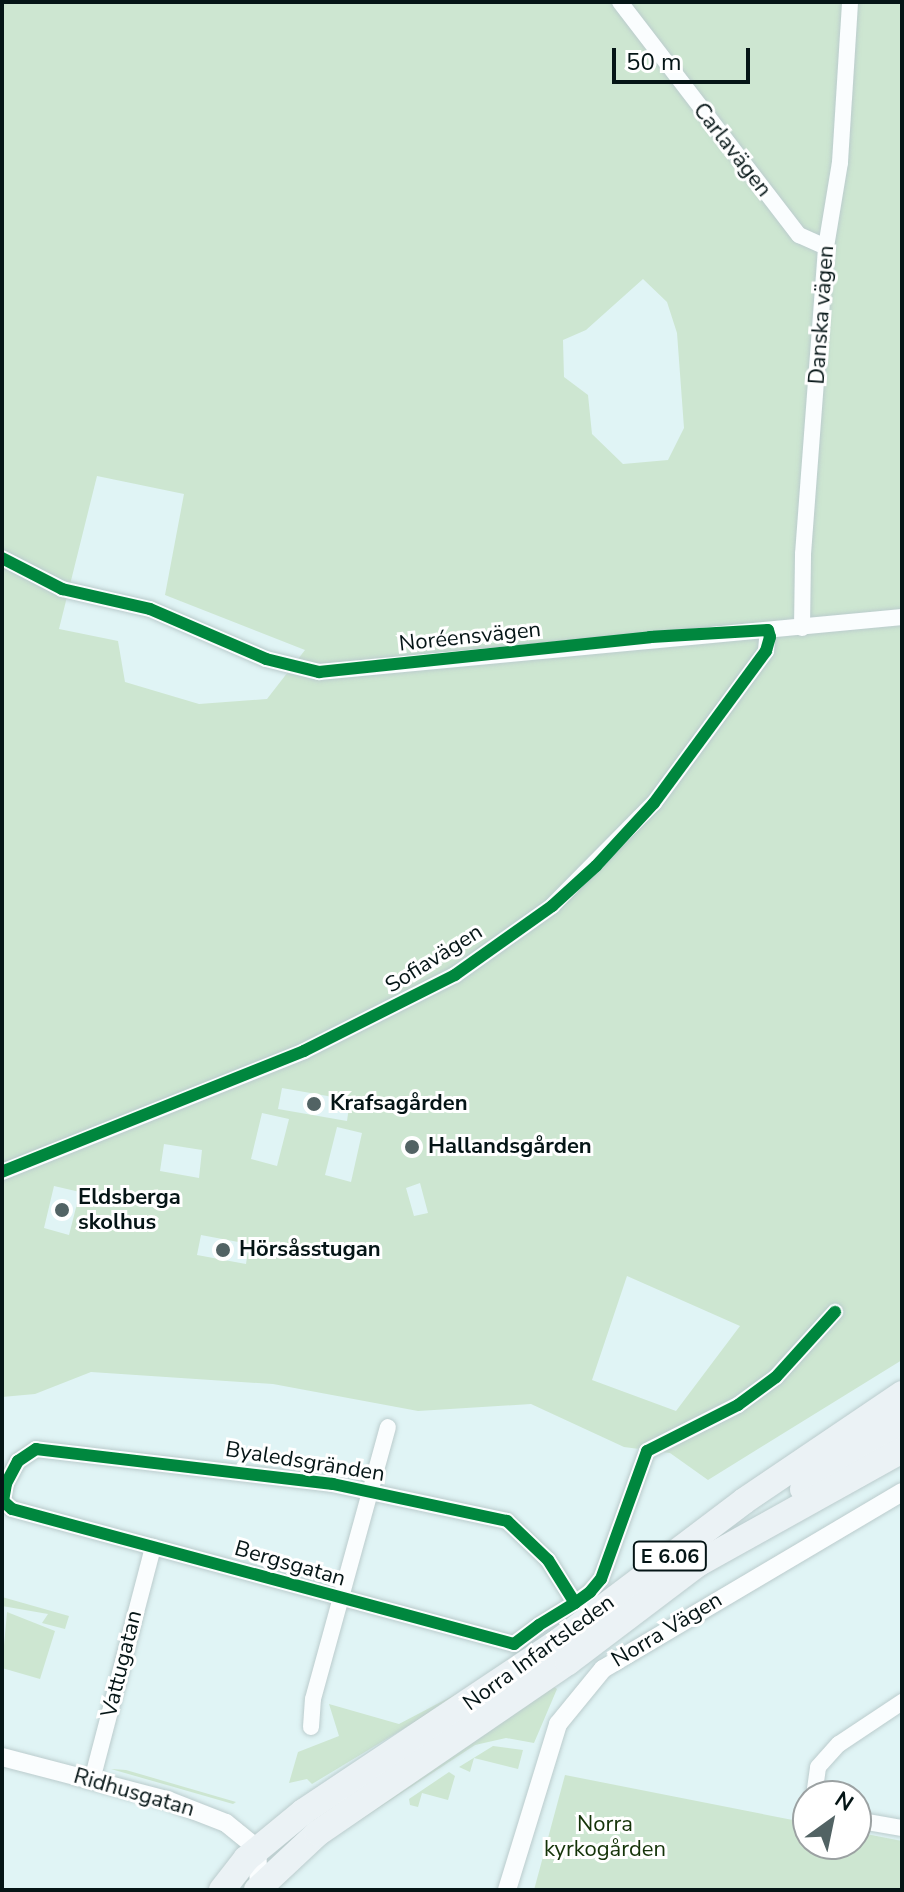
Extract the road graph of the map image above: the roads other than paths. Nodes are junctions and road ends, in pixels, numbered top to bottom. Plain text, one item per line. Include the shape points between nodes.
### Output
1 (620, 2) edge
2 (850, 2) edge
3 (826, 247) junction
4 (2, 558) edge
5 (902, 617) edge
6 (802, 628) junction
7 (768, 630) junction
8 (2, 1172) edge
9 (835, 1312) dead end
10 (902, 1394) edge
11 (902, 1421) edge
12 (388, 1427) dead end
13 (902, 1450) edge
14 (6, 1484) joint
15 (370, 1492) junction
16 (902, 1492) edge
17 (153, 1547) junction
18 (699, 1563) junction
19 (341, 1599) junction
20 (575, 1603) junction
21 (902, 1702) edge
22 (311, 1727) dead end
23 (2, 1757) edge
24 (92, 1780) junction
25 (816, 1780) edge
26 (872, 1823) edge
27 (902, 1828) edge
28 (257, 1848) junction
29 (295, 1850) junction
30 (258, 1889) edge
31 (222, 1890) edge
32 (507, 1890) edge

1 - 3 street, Carlavägen via 799,235
2 - 3 street, Danska vägen via 842,146
3 - 6 street, Danska vägen
4 - 7 street, Noréensvägen via 34,579 184,620 266,659 319,672
5 - 6 street, Noréensvägen
6 - 7 street, Noréensvägen
7 - 8 street, Sofiavägen via 766,651 654,803 552,906 455,975 304,1051
9 - 20 street, Bergsgatan via 776,1377 738,1405 647,1451 601,1579
10 - 28 highway, Norra Infartsleden / E 6.06 via 744,1501 555,1644
11 - 18 highway
12 - 15 street
13 - 18 highway, Norra Infartsleden / E 6.06
14 - 15 street, Byaledsgränden via 18,1461 36,1449 186,1464
14 - 17 street, Bergsgatan via 3,1501 12,1509
15 - 19 street
15 - 20 street, Byaledsgränden via 507,1521 548,1560
16 - 32 street, Norra Vägen via 603,1669 558,1724
17 - 19 street, Bergsgatan
17 - 24 street, Vattugatan
18 - 29 highway, Norra Infartsleden / E 6.06 via 568,1662
19 - 20 street, Bergsgatan via 514,1644
19 - 22 street
21 - 25 street via 828,1755
23 - 24 street, Ridhusgatan
24 - 28 street, Ridhusgatan via 215,1818
26 - 27 street
28 - 29 street
28 - 30 street
28 - 31 highway, Norra Infartsleden / E 6.06
29 - 30 highway, Norra Infartsleden / E 6.06

